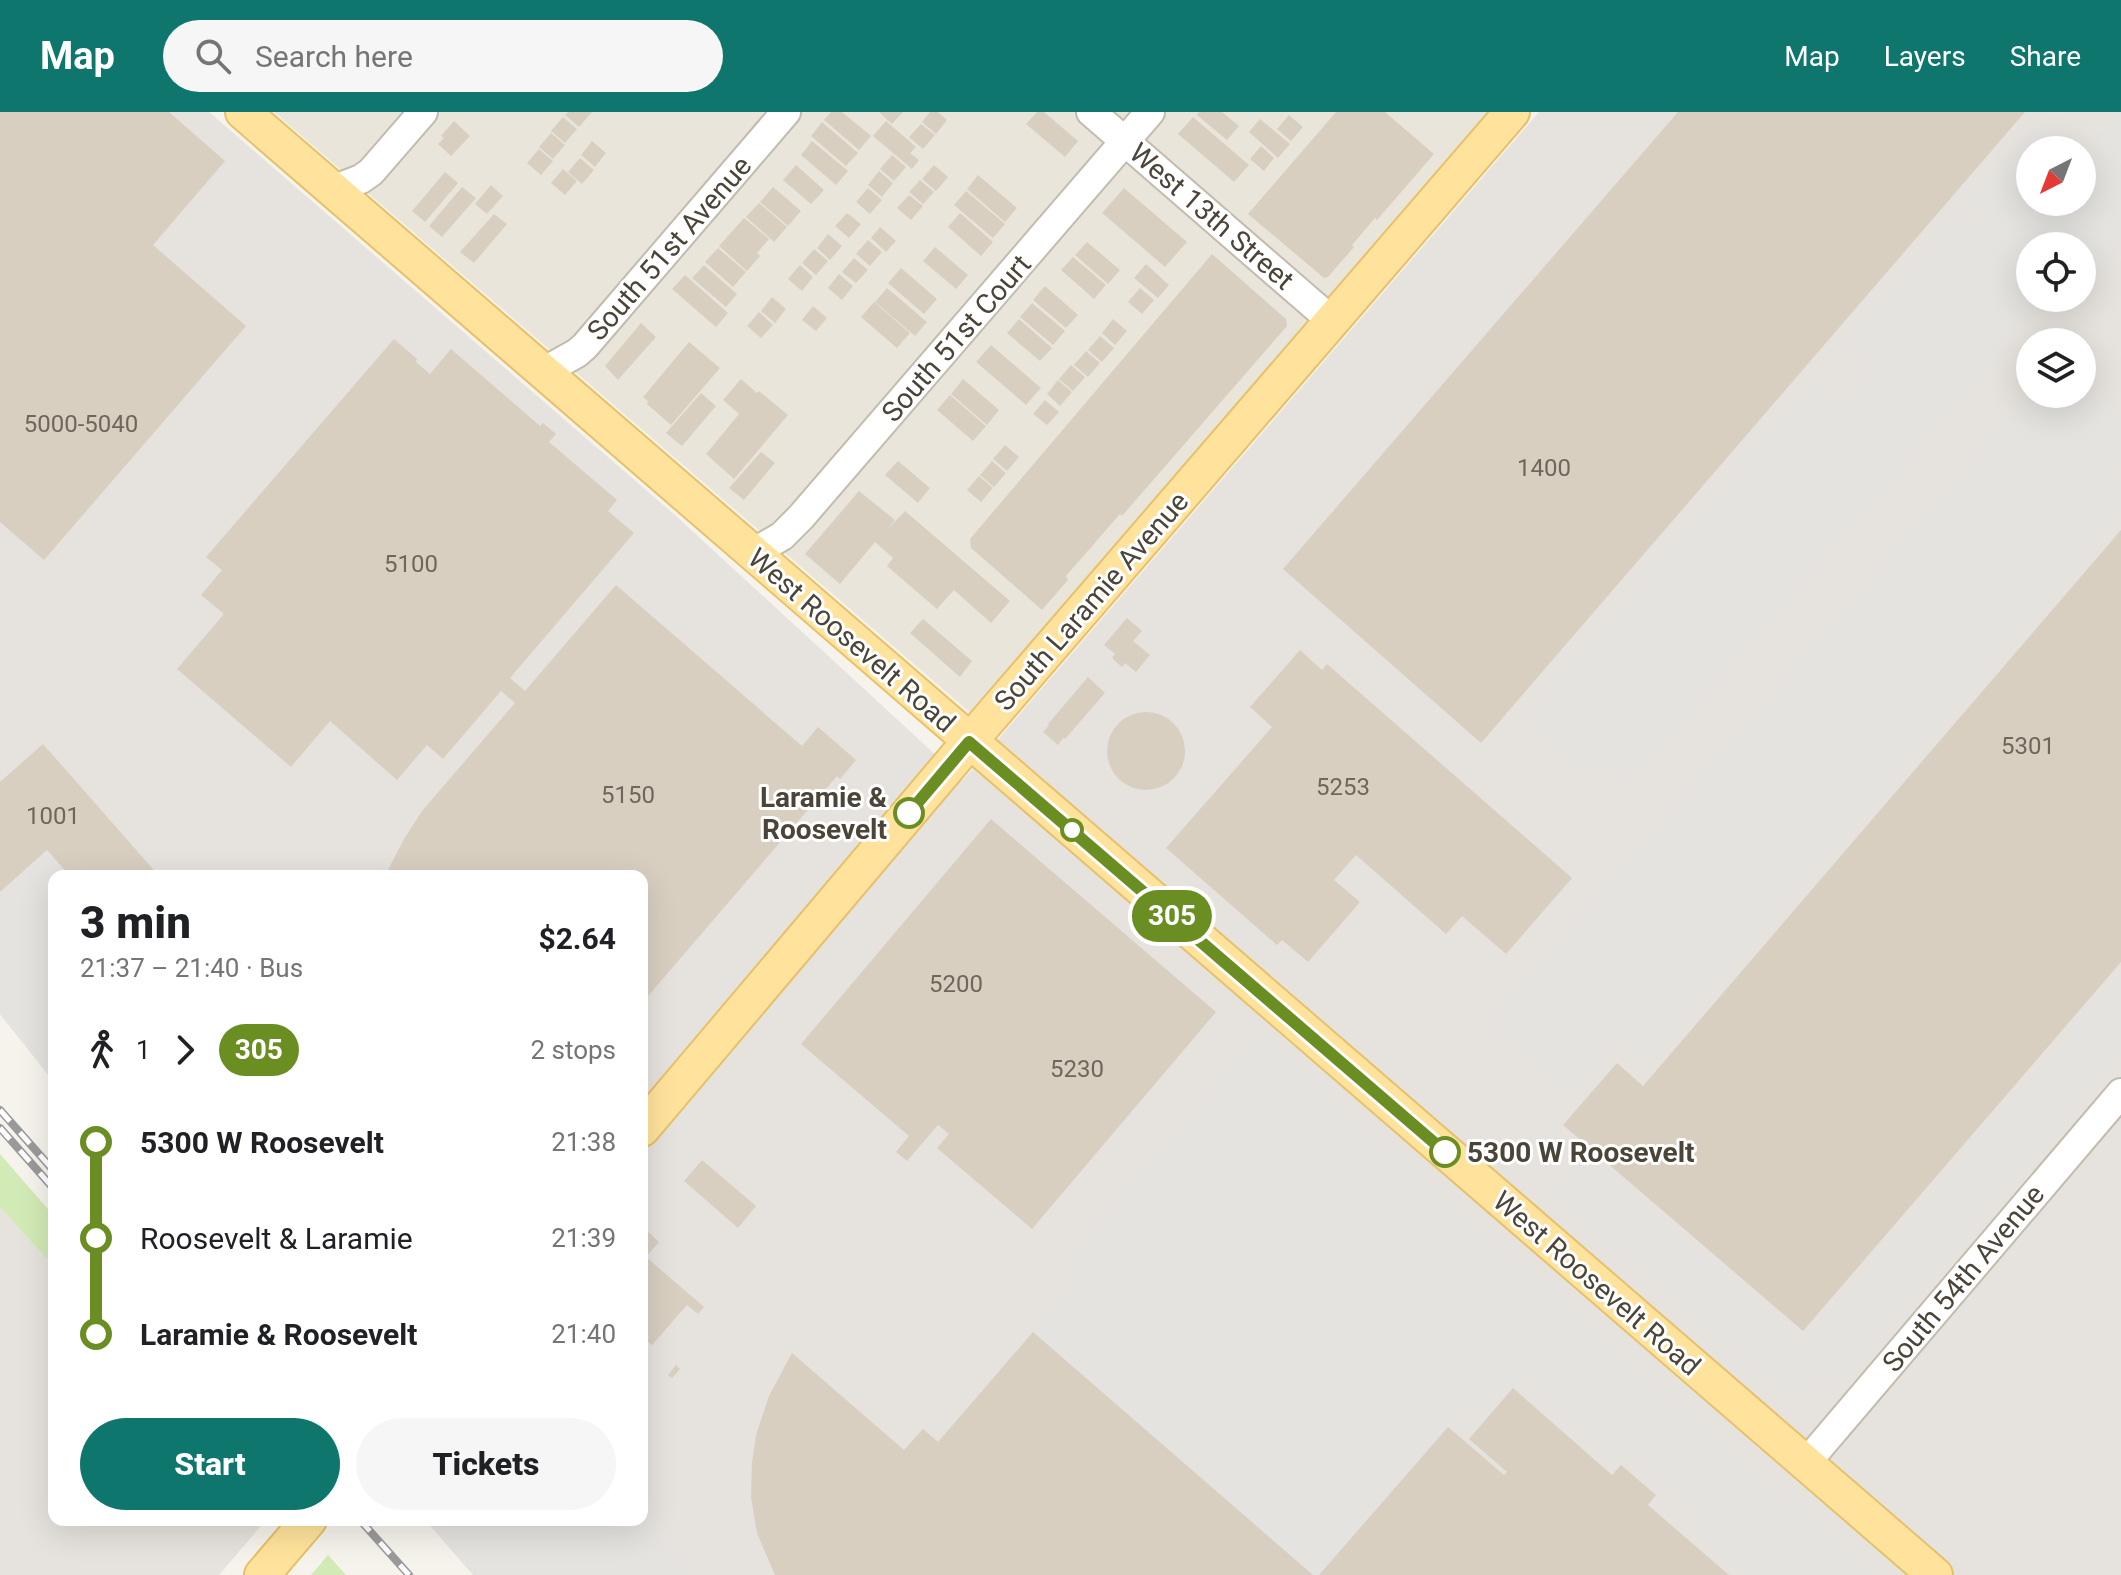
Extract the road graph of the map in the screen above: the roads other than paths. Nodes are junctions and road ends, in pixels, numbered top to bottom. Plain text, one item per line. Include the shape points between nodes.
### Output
1 (243, 112) edge
2 (423, 112) edge
3 (786, 112) edge
4 (1091, 112) edge
5 (1150, 112) edge
6 (1512, 112) edge
7 (1125, 141) junction
8 (332, 190) junction
9 (1332, 321) junction
10 (543, 372) junction
11 (753, 553) junction
12 (969, 742) junction
13 (2121, 1093) edge
14 (648, 1122) edge
15 (1806, 1463) junction
16 (304, 1526) edge
17 (270, 1565) edge
18 (1935, 1575) edge

1 - 8 main road, West Roosevelt Road
2 - 8 street via 371,172
3 - 10 street, South 51st Avenue via 585,346
4 - 7 street, West 13th Street
5 - 7 street, South 51st Court
6 - 9 main road, South Laramie Avenue
7 - 9 street, West 13th Street
7 - 11 street, South 51st Court via 801,517
8 - 10 main road, West Roosevelt Road
9 - 12 main road, South Laramie Avenue
10 - 11 main road, West Roosevelt Road
11 - 12 main road, West Roosevelt Road
12 - 14 main road, South Laramie Avenue
12 - 15 main road, West Roosevelt Road
13 - 15 street, South 54th Avenue
15 - 18 main road, West Roosevelt Road
16 - 17 main road

